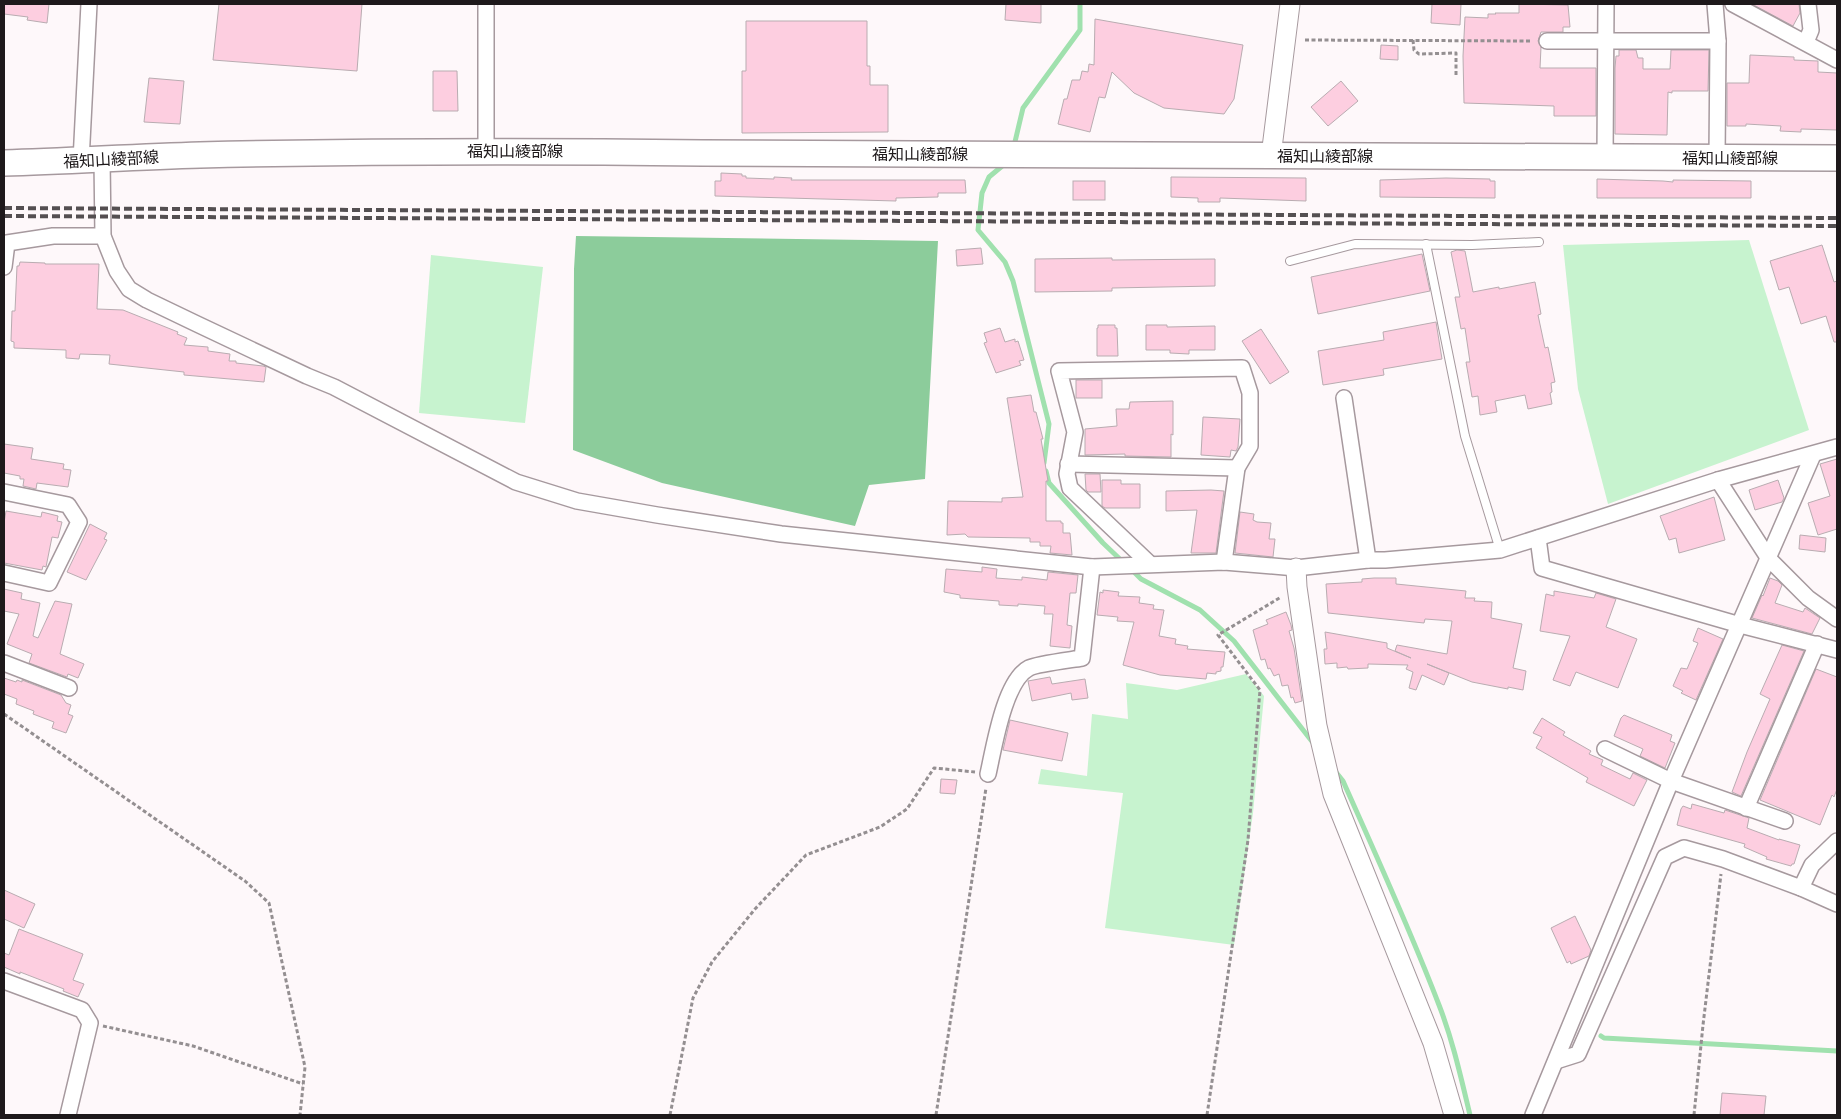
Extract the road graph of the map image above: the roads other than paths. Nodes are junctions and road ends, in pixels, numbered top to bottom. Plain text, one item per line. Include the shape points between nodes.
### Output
1 (89, 4) edge
2 (486, 4) edge
3 (1290, 4) edge
4 (1606, 4) edge
5 (1715, 4) edge
6 (1733, 4) edge
7 (1808, 4) edge
8 (1547, 41) road end
9 (1606, 41) junction
10 (1718, 41) junction
11 (1806, 42) junction
12 (1837, 60) edge
13 (486, 152) junction
14 (1271, 156) junction
15 (1717, 157) junction
16 (1605, 158) junction
17 (1837, 158) edge
18 (91, 160) junction
19 (4, 163) edge
20 (103, 236) junction
21 (1539, 242) dead end
22 (5, 243) edge
23 (1426, 244) junction
24 (1290, 261) dead end
25 (4, 267) edge
26 (1344, 398) dead end
27 (1837, 447) edge
28 (1813, 455) junction
29 (1068, 464) junction
30 (1237, 468) junction
31 (1718, 480) junction
32 (4, 492) edge
33 (1538, 538) junction
34 (1500, 550) junction
35 (1368, 560) junction
36 (1769, 560) junction
37 (1224, 562) junction
38 (1144, 564) junction
39 (1099, 566) junction
40 (4, 573) edge
41 (1296, 578) junction
42 (1837, 619) edge
43 (1740, 625) junction
44 (1817, 644) junction
45 (1837, 650) edge
46 (4, 663) edge
47 (68, 688) dead end
48 (1605, 749) dead end
49 (988, 774) road end
50 (1671, 781) junction
51 (1746, 808) junction
52 (1785, 821) dead end
53 (1837, 841) edge
54 (1801, 888) junction
55 (1837, 904) edge
56 (4, 981) edge
57 (1556, 1061) junction
58 (68, 1115) edge
59 (1454, 1115) edge
60 (1533, 1115) edge

1 - 18 street
2 - 13 street
3 - 14 street
4 - 9 street
5 - 10 street
6 - 11 street
7 - 11 street via 1810,30
8 - 9 street
9 - 10 street
9 - 16 street
10 - 15 street
11 - 12 street
13 - 14 main road, 福知山綾部線
13 - 18 main road, 福知山綾部線 via 208,155
14 - 16 main road, 福知山綾部線
15 - 16 main road, 福知山綾部線
15 - 17 main road, 福知山綾部線
18 - 19 main road, 福知山綾部線
18 - 20 street
20 - 22 street via 53,236
20 - 39 street via 117,271 135,293 334,387 516,482 577,501 781,534
21 - 23 lane
22 - 25 street
23 - 24 lane via 1355,244
23 - 34 lane via 1465,436
26 - 35 street
27 - 28 street
28 - 31 street
28 - 36 street
29 - 30 street
29 - 30 street via 1075,432 1059,372 1242,368 1250,393 1250,446
29 - 38 street via 1070,488
30 - 37 street
31 - 33 street
31 - 36 street
32 - 40 street via 68,505 78,522 49,583
33 - 34 street
33 - 43 street via 1542,568
34 - 35 street
35 - 41 street
36 - 42 street via 1808,598
36 - 43 street
37 - 38 street
37 - 41 street
38 - 39 street
39 - 49 street via 1082,658 1028,668 1015,683 1003,708
41 - 59 street via 1317,726 1333,794 1433,1043
43 - 44 street
43 - 50 street
44 - 45 street
44 - 51 street
46 - 47 street
48 - 50 street
50 - 51 street
50 - 57 street
51 - 52 street
53 - 54 street via 1812,865
54 - 55 street
54 - 57 street via 1723,858 1684,848 1665,857 1578,1054
56 - 58 street via 82,1010 90,1023
57 - 60 street

